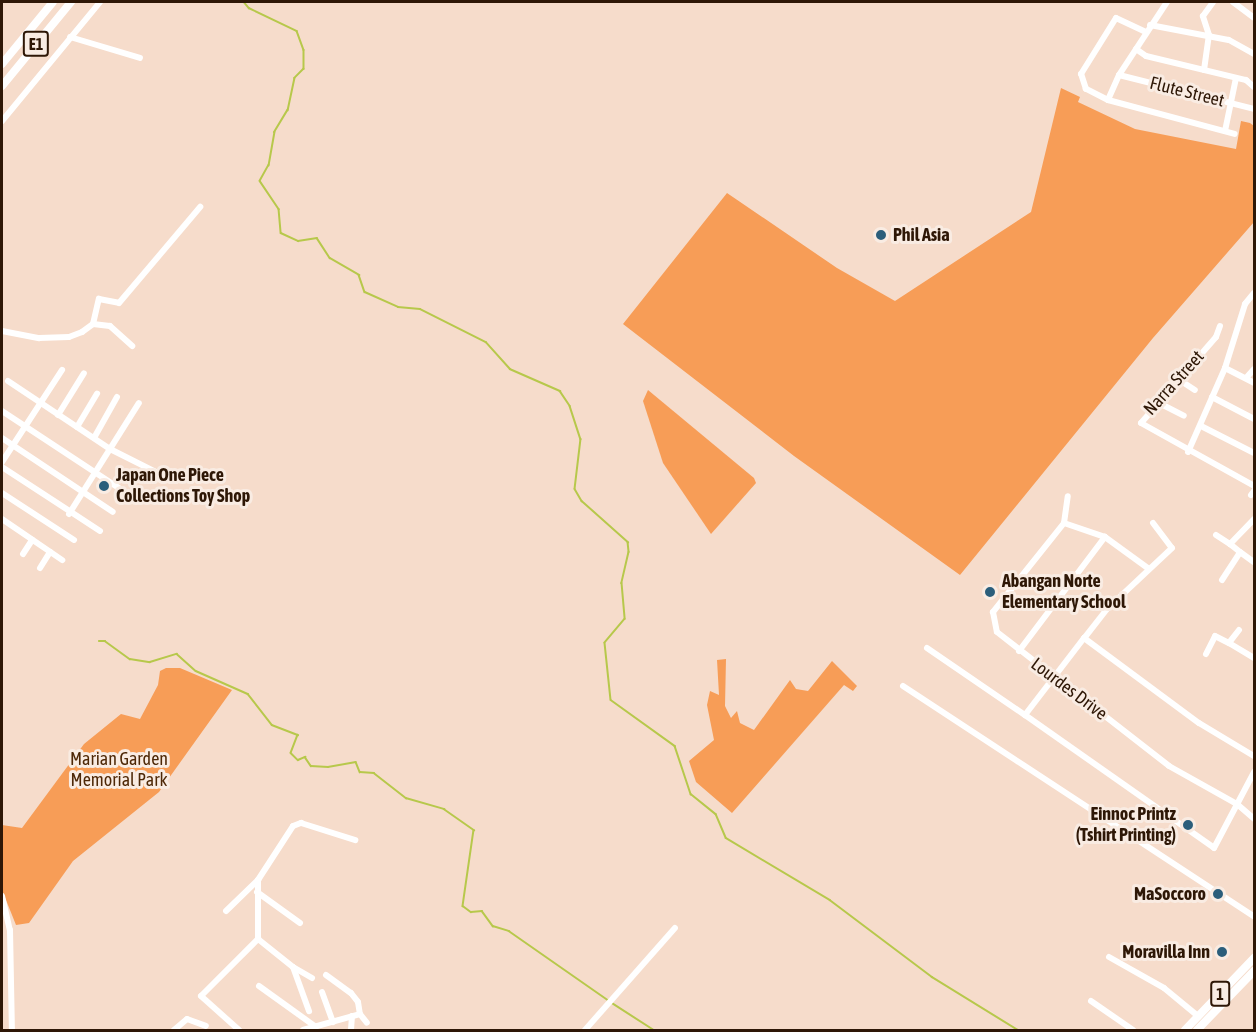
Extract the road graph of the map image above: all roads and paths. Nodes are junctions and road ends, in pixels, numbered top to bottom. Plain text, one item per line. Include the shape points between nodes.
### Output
1 (53, 2) edge
2 (71, 2) edge
3 (100, 2) edge
4 (1167, 2) edge
5 (1213, 2) edge
6 (1233, 2) edge
7 (1254, 18) edge
8 (1150, 25) junction
9 (1146, 32) junction
10 (1209, 35) junction
11 (70, 38) junction
12 (1136, 49) junction
13 (1254, 54) edge
14 (140, 58) dead end
15 (2, 64) edge
16 (1204, 70) junction
17 (1119, 75) junction
18 (1236, 78) junction
19 (2, 86) edge
20 (1254, 87) edge
21 (1108, 100) junction
22 (1232, 103) junction
23 (1254, 109) edge
24 (2, 121) edge
25 (1225, 131) junction
26 (1235, 134) dead end
27 (200, 207) dead end
28 (1254, 293) edge
29 (93, 324) junction
30 (1220, 326) dead end
31 (2, 331) edge
32 (132, 346) dead end
33 (1225, 368) junction
34 (1254, 369) edge
35 (62, 370) dead end
36 (84, 373) dead end
37 (1246, 378) junction
38 (1178, 379) junction
39 (8, 381) dead end
40 (1254, 383) edge
41 (1195, 390) dead end
42 (97, 394) dead end
43 (117, 397) dead end
44 (1212, 397) junction
45 (1157, 402) junction
46 (40, 403) junction
47 (139, 403) dead end
48 (2, 411) edge
49 (58, 415) junction
50 (1184, 416) dead end
51 (1254, 419) edge
52 (25, 426) junction
53 (1201, 426) junction
54 (77, 427) junction
55 (2, 438) edge
56 (94, 438) junction
57 (12, 446) junction
58 (110, 449) junction
59 (1188, 452) junction
60 (1254, 453) edge
61 (2, 462) edge
62 (2, 467) edge
63 (95, 473) junction
64 (168, 477) dead end
65 (1254, 486) edge
66 (122, 490) dead end
67 (83, 492) junction
68 (2, 494) edge
69 (1068, 496) dead end
70 (113, 512) dead end
71 (69, 514) junction
72 (2, 519) edge
73 (1254, 519) edge
74 (1064, 523) junction
75 (1153, 523) dead end
76 (100, 531) dead end
77 (1216, 535) dead end
78 (1105, 537) junction
79 (32, 540) junction
80 (74, 540) dead end
81 (1230, 544) junction
82 (50, 552) junction
83 (1240, 552) junction
84 (23, 554) dead end
85 (62, 560) dead end
86 (1254, 562) edge
87 (40, 568) dead end
88 (1149, 569) junction
89 (1222, 580) dead end
90 (1239, 630) dead end
91 (1084, 638) junction
92 (1229, 643) junction
93 (927, 648) dead end
94 (1019, 651) junction
95 (1206, 654) dead end
96 (1254, 658) edge
97 (1054, 679) junction
98 (903, 686) dead end
99 (1025, 715) junction
100 (1254, 756) edge
101 (1254, 772) edge
102 (1237, 804) junction
103 (1254, 819) edge
104 (355, 840) dead end
105 (258, 880) junction
106 (257, 892) junction
107 (2, 896) edge
108 (226, 911) dead end
109 (1254, 917) edge
110 (300, 923) dead end
111 (675, 928) dead end
112 (258, 939) junction
113 (1109, 957) dead end
114 (1254, 958) edge
115 (293, 967) junction
116 (1254, 971) edge
117 (326, 975) dead end
118 (312, 978) dead end
119 (259, 986) dead end
120 (322, 992) dead end
121 (1091, 1001) dead end
122 (309, 1011) dead end
123 (360, 1014) junction
124 (352, 1016) junction
125 (1198, 1017) junction
126 (332, 1022) junction
127 (367, 1023) dead end
128 (206, 1026) dead end
129 (309, 1029) edge
130 (12, 1030) edge
131 (174, 1030) edge
132 (239, 1030) edge
133 (330, 1030) edge
134 (351, 1030) edge
135 (585, 1030) edge
136 (1133, 1030) edge
137 (1185, 1030) edge
138 (1197, 1030) edge

1 - 15 highway, E1
2 - 19 highway, E1
3 - 11 street
4 - 8 street
5 - 10 street via 1203,16
6 - 7 street
8 - 9 street
8 - 10 street
9 - 12 street
9 - 21 street via 1116,18 1081,75 1086,89
10 - 13 street
10 - 16 street
11 - 14 street
11 - 24 street
12 - 16 street via 1146,56
12 - 17 street
16 - 18 street
17 - 21 street
17 - 22 street, Flute Street
18 - 20 street
18 - 22 street
21 - 25 street
22 - 23 street, Flute Street
22 - 25 street
25 - 26 street
27 - 29 street via 119,303 99,299
28 - 33 street via 1245,304
29 - 31 street via 69,338
29 - 32 street via 110,326
30 - 38 street, Narra Street via 1216,337
33 - 37 street
33 - 44 street
34 - 37 street
35 - 46 street
36 - 49 street
37 - 40 street
38 - 41 street
38 - 45 street, Narra Street
39 - 46 street
42 - 54 street
43 - 56 street
44 - 51 street
44 - 53 street
45 - 50 street
45 - 59 street, Narra Street via 1141,423
46 - 49 street
46 - 52 street
47 - 58 street
48 - 52 street
49 - 54 street
52 - 57 street
52 - 63 street
53 - 59 street
53 - 60 street
54 - 56 street
55 - 57 street
56 - 58 street
57 - 61 street
57 - 67 street
58 - 63 street
58 - 64 street
59 - 65 street
62 - 71 street
63 - 66 street
63 - 67 street
67 - 70 street
67 - 71 street
68 - 80 street
69 - 74 street
71 - 76 street
72 - 79 street
73 - 81 street
74 - 78 street
74 - 94 street, Lourdes Drive via 993,612 997,632
75 - 88 street via 1172,548
77 - 81 street
78 - 88 street
78 - 94 street
79 - 82 street
79 - 84 street
81 - 83 street
82 - 85 street
82 - 87 street
83 - 86 street
83 - 89 street
88 - 91 street
90 - 92 street
91 - 97 street
91 - 100 street via 1199,723
92 - 95 street via 1215,636
92 - 96 street
93 - 99 street
94 - 97 street, Lourdes Drive
97 - 99 street
97 - 102 street, Lourdes Drive via 1169,766
98 - 109 street
99 - 102 street via 1214,848
101 - 102 street
102 - 103 street, Lourdes Drive
104 - 105 street via 301,823 293,826
105 - 106 street
105 - 108 street
106 - 110 street
106 - 112 street
107 - 130 street via 10,930
111 - 135 street
112 - 115 street
112 - 132 street via 201,993 205,1004
113 - 125 street via 1164,988
114 - 125 highway, 1
115 - 118 street
115 - 122 street
116 - 138 highway, 1
117 - 123 street via 351,993
119 - 129 street
120 - 126 street
121 - 136 street
123 - 124 street
123 - 127 street
124 - 126 street
124 - 134 street
125 - 137 highway, 1
126 - 129 street
126 - 133 street
128 - 131 street via 187,1019

